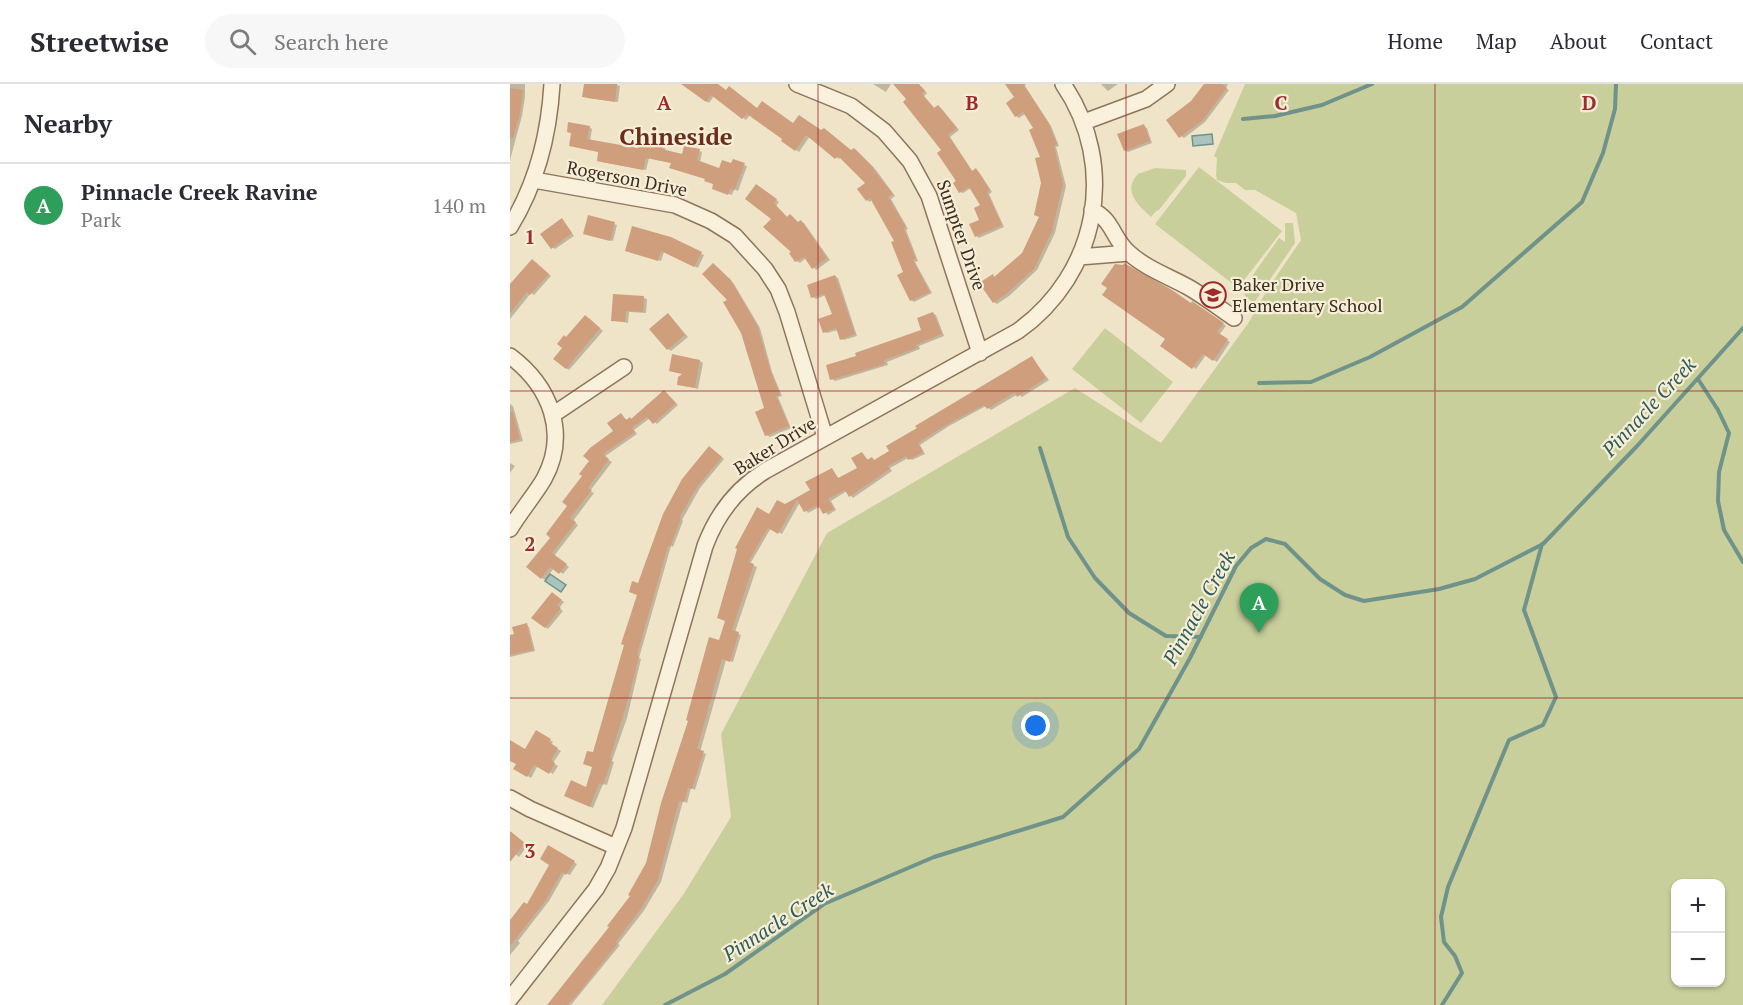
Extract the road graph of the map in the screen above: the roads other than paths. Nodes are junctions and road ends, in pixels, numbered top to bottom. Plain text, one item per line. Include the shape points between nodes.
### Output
1 (552, 84) edge
2 (797, 84) edge
3 (1063, 84) edge
4 (1167, 84) edge
5 (1084, 122) junction
6 (534, 180) junction
7 (1092, 210) junction
8 (510, 227) edge
9 (1129, 253) junction
10 (1079, 258) junction
11 (1234, 318) dead end
12 (980, 353) junction
13 (510, 356) edge
14 (624, 367) dead end
15 (554, 414) junction
16 (825, 437) junction
17 (510, 530) edge
18 (510, 798) edge
19 (616, 847) junction
20 (511, 996) edge

1 - 6 street via 548,128
2 - 12 street, Sumpter Drive via 851,106 884,131 910,161 928,196
3 - 5 street, Baker Drive
4 - 5 street via 1146,99
5 - 7 street, Baker Drive via 1094,171
6 - 8 street
6 - 16 street, Rogerson Drive via 675,205 711,220 735,236 778,289
7 - 9 street via 1107,220
7 - 10 street, Baker Drive
9 - 10 street
9 - 11 street
10 - 12 street, Baker Drive via 1042,312
12 - 16 street, Baker Drive
13 - 15 street via 540,387
14 - 15 street
15 - 17 street via 555,437 549,466
16 - 19 street, Baker Drive via 755,477 732,499 714,525
18 - 19 street
19 - 20 street, Baker Drive via 588,901

